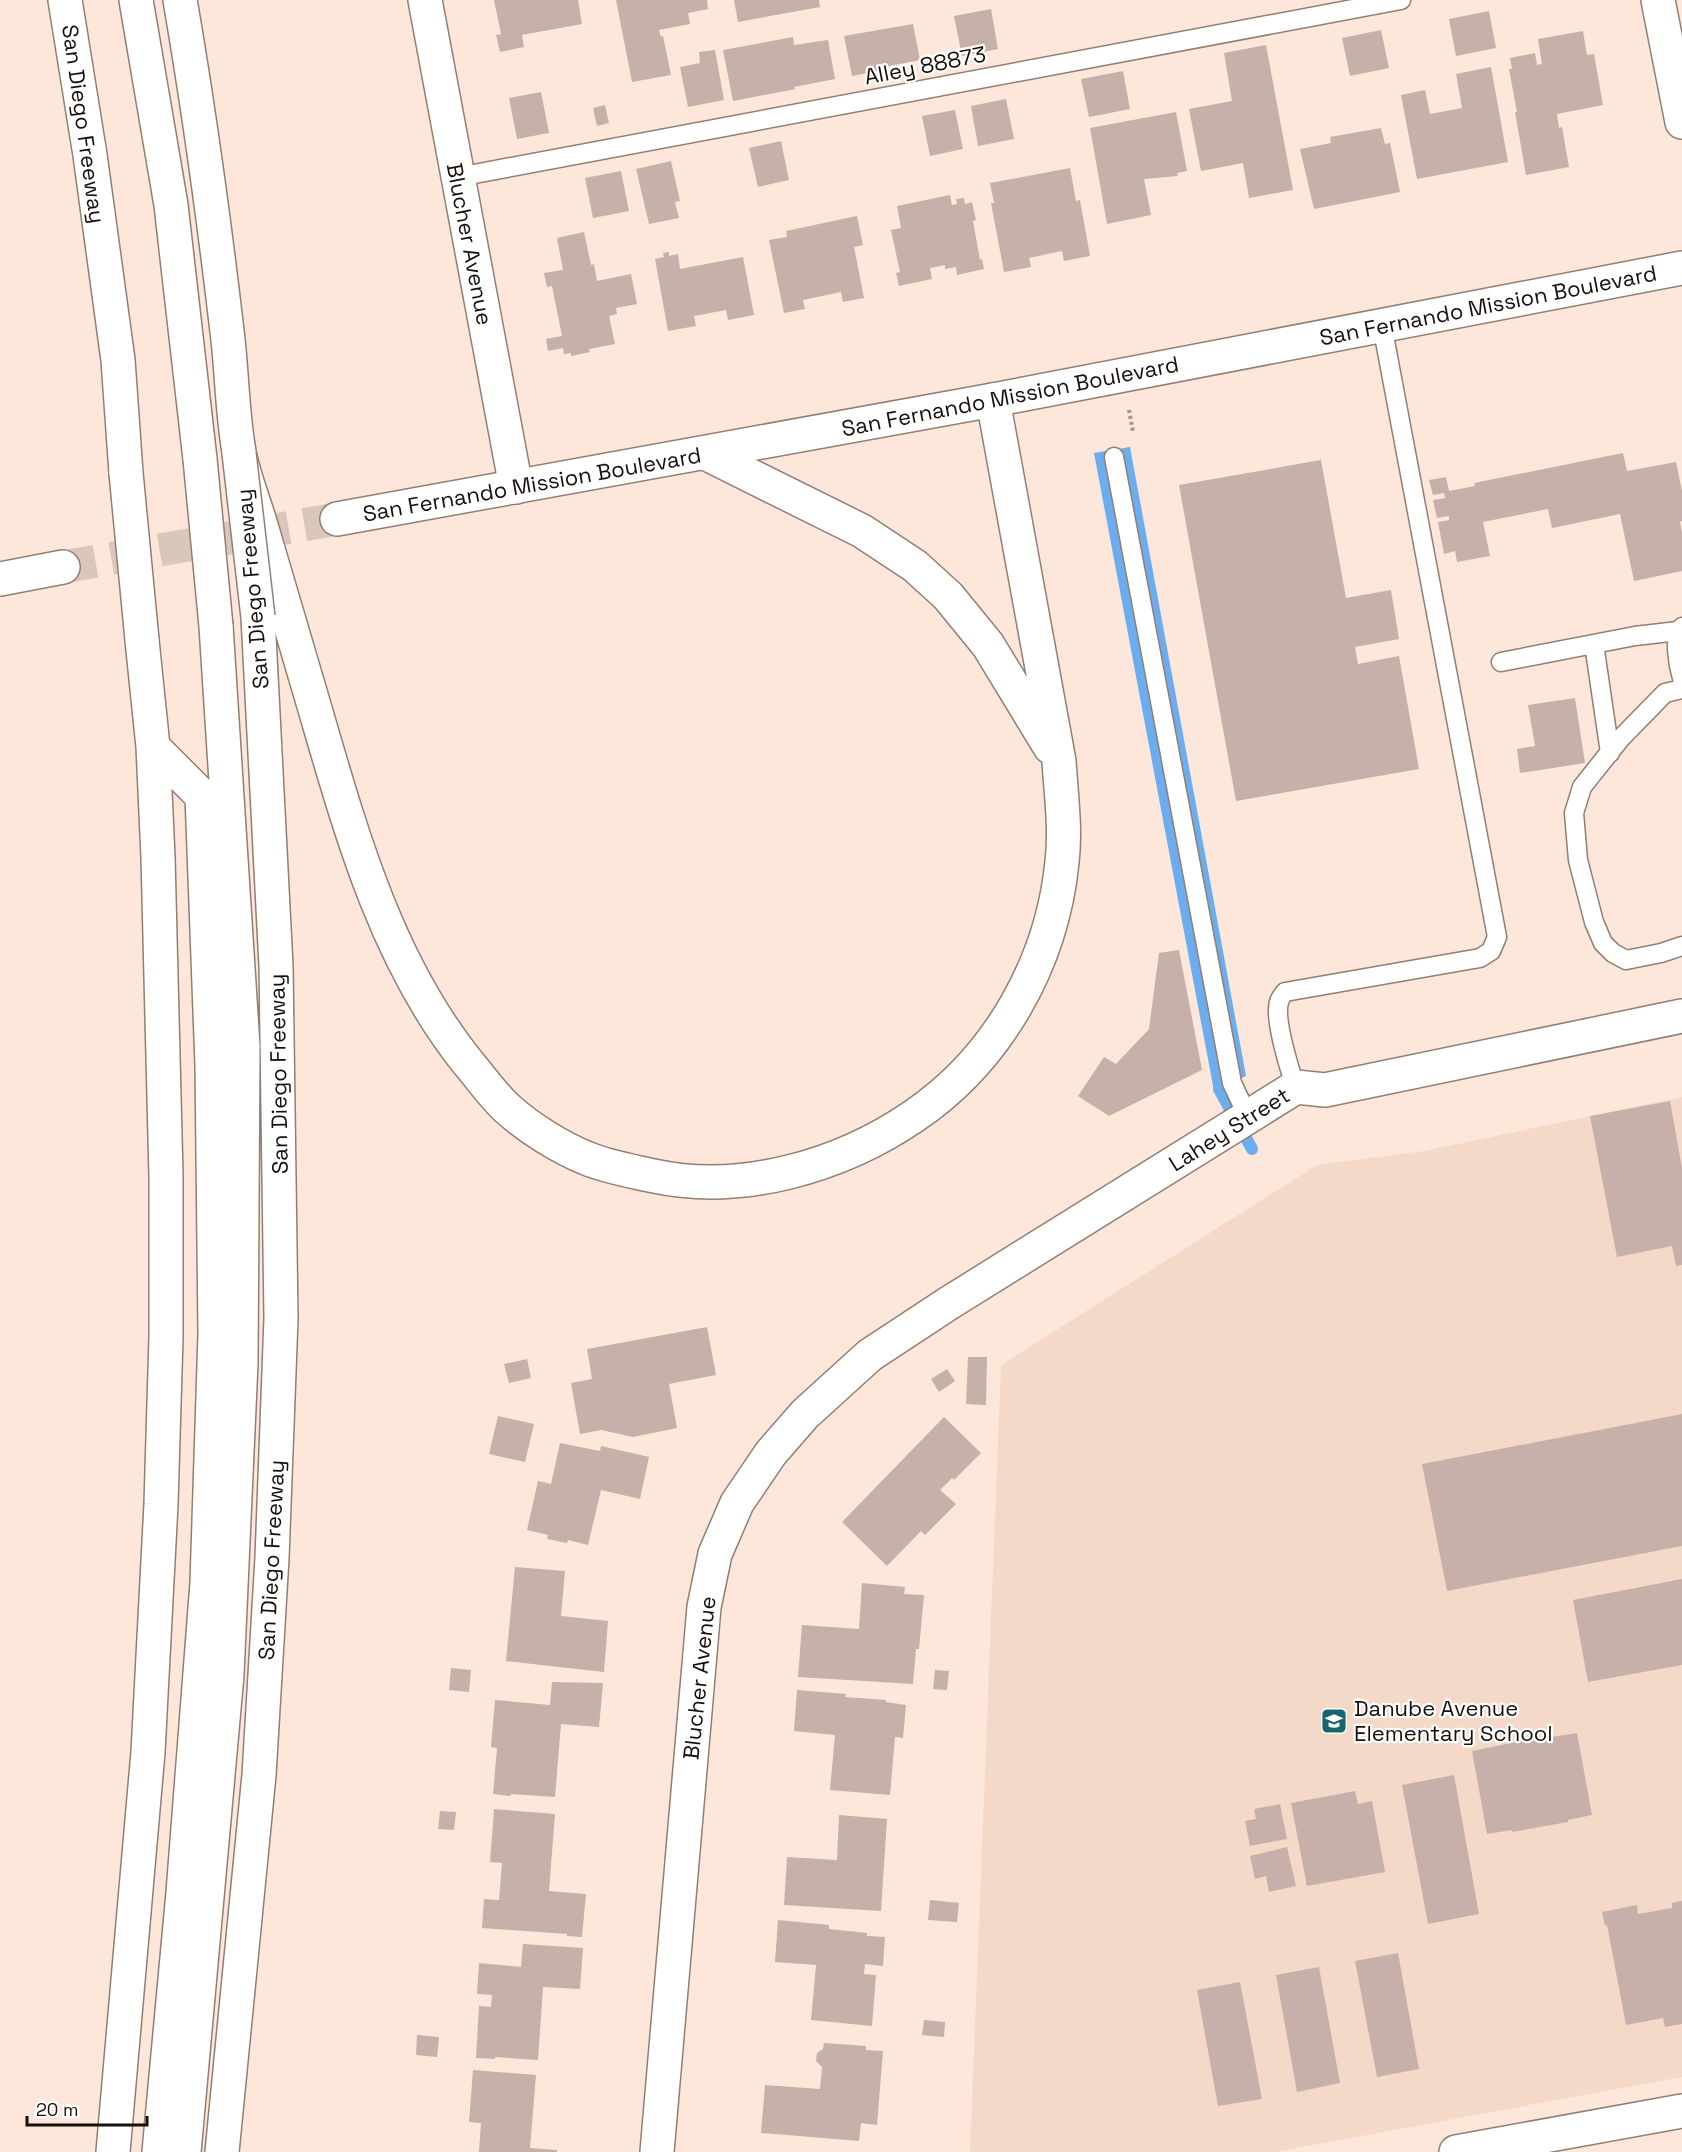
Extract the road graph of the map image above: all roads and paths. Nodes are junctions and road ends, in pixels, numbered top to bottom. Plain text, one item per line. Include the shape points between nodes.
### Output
1 (65, 0) edge
2 (136, 0) edge
3 (180, 0) edge
4 (425, 0) edge
5 (1401, 0) edge
6 (1658, 0) edge
7 (1682, 122) edge
8 (458, 177) junction
9 (1682, 268) edge
10 (1382, 325) junction
11 (993, 400) junction
12 (239, 453) junction
13 (705, 453) junction
14 (1114, 457) dead end
15 (516, 487) junction
16 (337, 519) tunnel mouth
17 (63, 567) tunnel mouth
18 (0, 579) edge
19 (1680, 629) edge
20 (1594, 644) junction
21 (1502, 662) dead end
22 (1682, 678) edge
23 (1682, 689) edge
24 (153, 747) junction
25 (1610, 753) junction
26 (1059, 761) junction
27 (1682, 946) edge
28 (1682, 1016) edge
29 (1296, 1087) junction
30 (1248, 1117) junction
31 (949, 1303) joint
32 (1682, 2111) edge
33 (113, 2152) edge
34 (159, 2152) edge
35 (184, 2152) edge
36 (222, 2152) edge
37 (657, 2152) edge
38 (1456, 2152) edge

1 - 24 main road, San Diego Freeway, bridge via 118,360
2 - 35 main road, bridge via 171,205 200,459 216,626 243,1046 241,1363 227,1675
3 - 12 main road, San Diego Freeway via 198,102
4 - 8 main road, Blucher Avenue
5 - 8 lane, Alley 88873
6 - 7 main road
8 - 15 main road, Blucher Avenue
9 - 10 main road, San Fernando Mission Boulevard
10 - 11 main road, San Fernando Mission Boulevard
10 - 29 lane via 1497,937 1491,951 1480,958 1286,992 1280,998 1278,1010
11 - 13 main road, San Fernando Mission Boulevard
11 - 26 main road
12 - 26 main road via 356,846 397,948 453,1044 508,1109 586,1158 676,1180 758,1178 844,1155 891,1132 927,1107 958,1080 1016,1008 1045,942 1063,859
12 - 36 main road, San Diego Freeway, bridge via 258,617 276,966 281,1318 259,1775
13 - 15 main road, San Fernando Mission Boulevard
13 - 26 main road via 862,531 915,566 948,596 988,645
14 - 30 lane via 1232,1083
15 - 16 main road, San Fernando Mission Boulevard
17 - 18 main road
19 - 20 lane
19 - 22 lane via 1677,661
20 - 21 lane
20 - 25 lane
23 - 25 lane via 1665,693
24 - 33 main road, San Diego Freeway via 162,984 166,1337 148,1752
24 - 34 main road via 202,796 212,1065 215,1322 206,1594
25 - 27 lane via 1582,787 1574,813 1578,860 1594,922 1603,943 1626,960
28 - 29 main road, Lahey Street via 1325,1090
29 - 30 main road, Lahey Street
30 - 31 main road, Lahey Street
31 - 37 main road, Blucher Avenue via 870,1355 805,1414 771,1453 737,1503 715,1554 704,1607
32 - 38 main road

